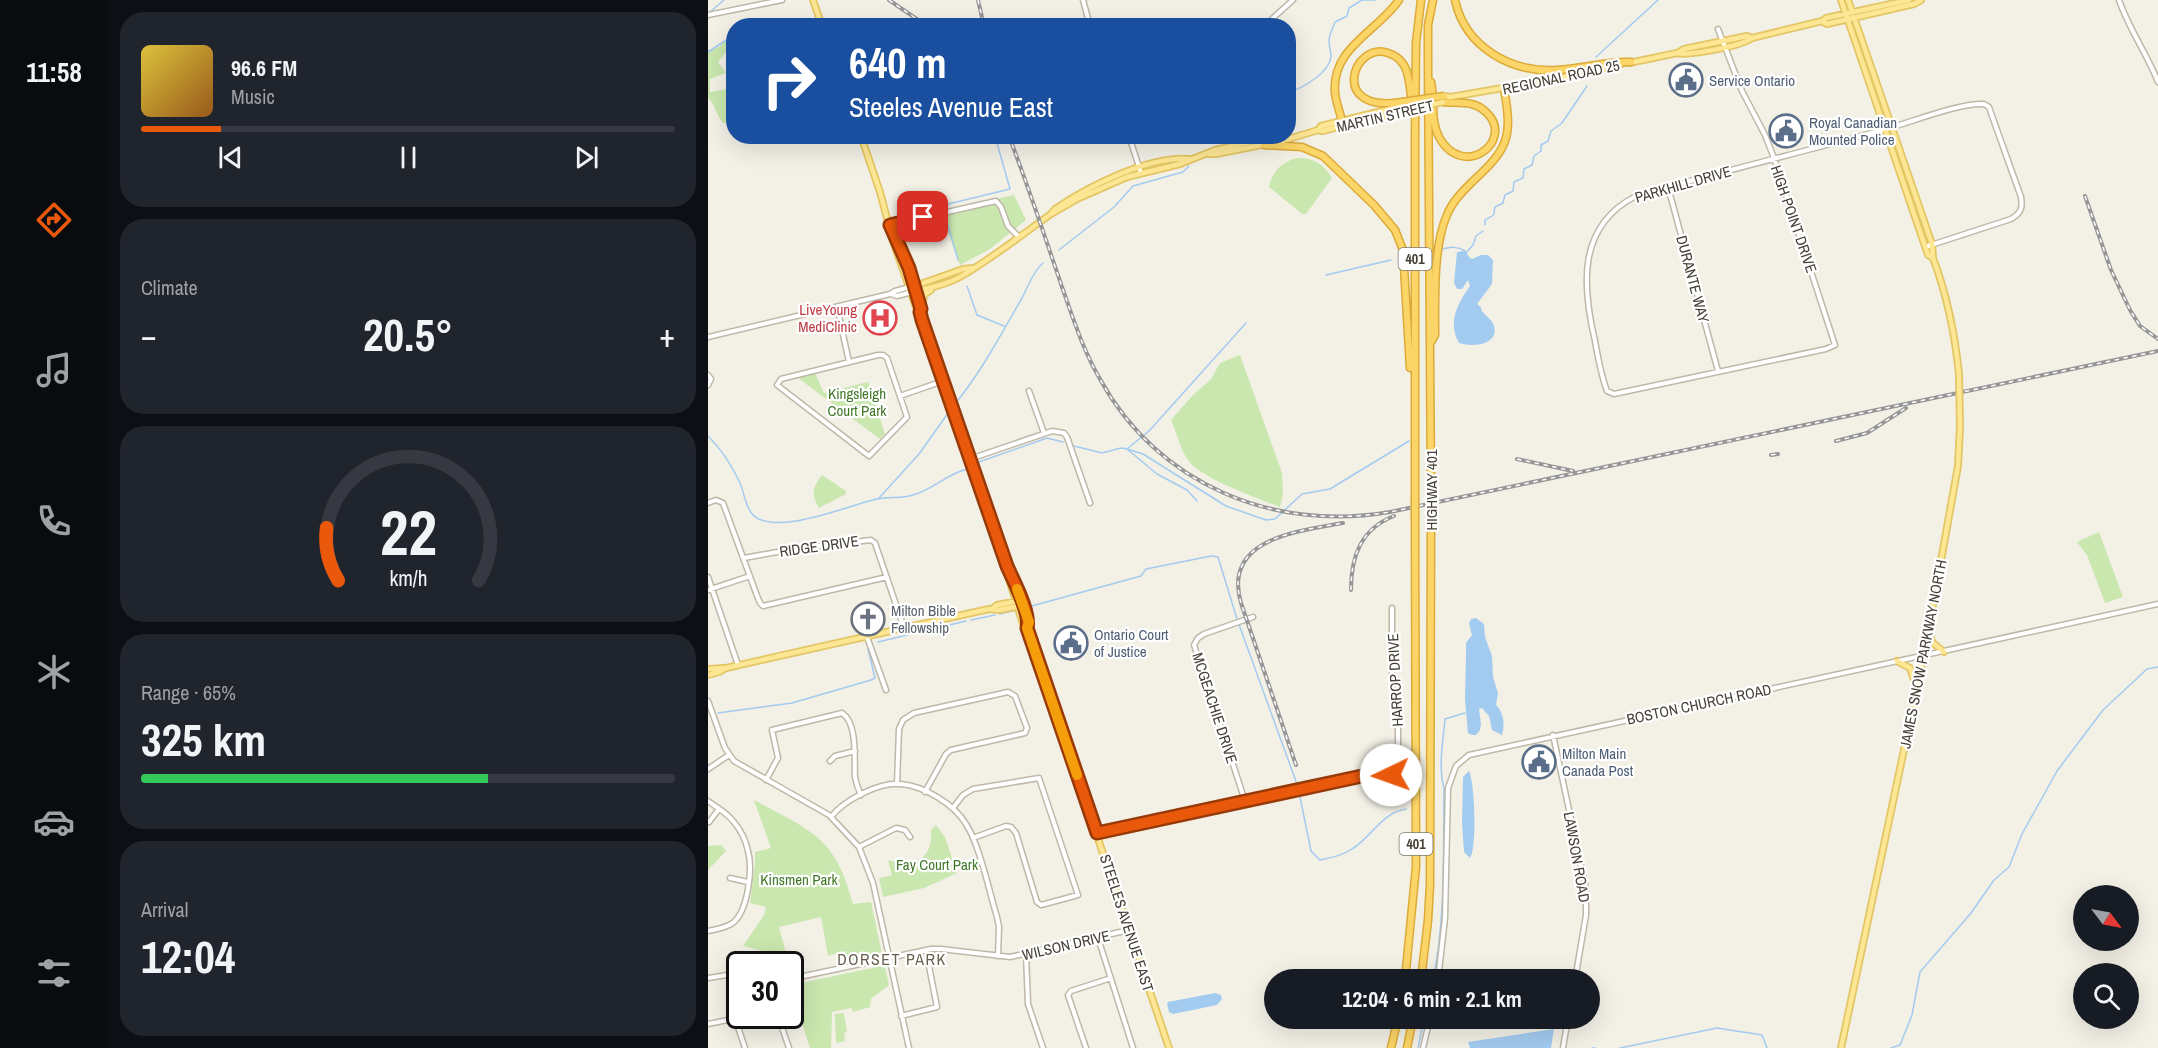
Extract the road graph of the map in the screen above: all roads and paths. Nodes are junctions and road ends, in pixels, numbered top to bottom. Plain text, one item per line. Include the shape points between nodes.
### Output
1 (782, 0) edge
2 (813, 0) edge
3 (1083, 0) edge
4 (1293, 0) edge
5 (1399, 0) edge
6 (1421, 0) edge
7 (1433, 0) edge
8 (1455, 0) edge
9 (1841, 0) edge
10 (1848, 0) edge
11 (1909, 0) edge
12 (1921, 0) edge
13 (2119, 0) edge
14 (708, 15) edge
15 (1850, 16) junction
16 (819, 18) edge
17 (1088, 18) edge
18 (1273, 18) edge
19 (1718, 30) dead end
20 (1723, 44) junction
21 (1631, 62) junction
22 (1428, 70) junction
23 (2158, 82) edge
24 (1504, 89) junction
25 (1446, 98) junction
26 (1402, 106) junction
27 (1342, 121) junction
28 (1888, 128) junction
29 (1318, 130) junction
30 (1297, 135) edge
31 (1415, 138) junction
32 (864, 144) edge
33 (1131, 144) edge
34 (1245, 144) edge
35 (1260, 144) edge
36 (1267, 144) edge
37 (1264, 145) junction
38 (1774, 158) junction
39 (1140, 171) junction
40 (1668, 187) junction
41 (890, 225) junction
42 (1019, 237) junction
43 (1932, 244) junction
44 (1925, 247) junction
45 (1933, 258) junction
46 (973, 268) junction
47 (938, 285) junction
48 (913, 289) junction
49 (837, 307) junction
50 (921, 310) junction
51 (708, 337) edge
52 (1429, 344) junction
53 (1835, 345) joint
54 (849, 362) junction
55 (1718, 372) junction
56 (708, 375) edge
57 (1414, 380) junction
58 (943, 381) junction
59 (708, 385) edge
60 (1029, 391) dead end
61 (900, 396) junction
62 (1044, 433) junction
63 (970, 459) junction
64 (708, 503) edge
65 (1090, 503) dead end
66 (744, 558) junction
67 (750, 576) junction
68 (708, 577) edge
69 (887, 578) junction
70 (710, 589) edge
71 (1020, 604) junction
72 (2158, 604) edge
73 (1392, 608) dead end
74 (1253, 617) dead end
75 (904, 628) junction
76 (1929, 628) junction
77 (867, 637) junction
78 (1944, 652) junction
79 (1924, 656) junction
80 (1898, 661) junction
81 (738, 665) junction
82 (724, 668) junction
83 (708, 669) edge
84 (708, 675) edge
85 (1917, 689) junction
86 (886, 690) dead end
87 (708, 701) edge
88 (1553, 735) junction
89 (855, 751) junction
90 (729, 755) junction
91 (830, 761) dead end
92 (708, 769) edge
93 (766, 780) junction
94 (897, 784) junction
95 (925, 792) junction
96 (861, 795) junction
97 (708, 801) edge
98 (1245, 801) junction
99 (953, 808) junction
100 (719, 809) junction
101 (831, 816) junction
102 (709, 822) edge
103 (1097, 833) junction
104 (910, 837) dead end
105 (973, 838) junction
106 (859, 848) junction
107 (730, 878) dead end
108 (748, 882) junction
109 (1129, 930) junction
110 (708, 932) edge
111 (1098, 938) junction
112 (926, 951) junction
113 (1026, 955) junction
114 (998, 957) junction
115 (890, 958) junction
116 (1406, 969) edge
117 (1422, 969) edge
118 (1439, 969) edge
119 (1577, 969) edge
120 (726, 976) edge
121 (804, 976) edge
122 (708, 978) edge
123 (1111, 978) junction
124 (901, 1016) junction
125 (726, 1020) edge
126 (708, 1024) edge
127 (739, 1029) edge
128 (782, 1029) edge
129 (1395, 1029) edge
130 (1411, 1029) edge
131 (1428, 1029) edge
132 (1566, 1029) edge
133 (745, 1048) edge
134 (789, 1048) edge
135 (909, 1048) edge
136 (1043, 1048) edge
137 (1086, 1048) edge
138 (1133, 1048) edge
139 (1169, 1048) edge
140 (1390, 1048) edge
141 (1407, 1048) edge
142 (1424, 1048) edge
143 (1563, 1048) edge
144 (1841, 1048) edge

1 - 14 street
2 - 16 main road
3 - 17 street
4 - 18 street
5 - 27 highway via 1353,44 1339,66 1335,94
6 - 31 highway, HIGHWAY 401 / 401 via 1416,43
7 - 22 highway, HIGHWAY 401 / 401 via 1428,25
8 - 21 highway via 1462,22 1485,50 1522,68 1554,71
9 - 15 main road, JAMES SNOW PARKWAY NORTH
10 - 15 main road, JAMES SNOW PARKWAY NORTH
11 - 15 main road, REGIONAL ROAD 25
12 - 15 main road, REGIONAL ROAD 25
13 - 23 street
15 - 20 main road, REGIONAL ROAD 25 via 1826,18
15 - 28 main road, JAMES SNOW PARKWAY NORTH
19 - 20 street, HIGH POINT DRIVE
20 - 21 main road, REGIONAL ROAD 25 via 1685,55 1677,52
20 - 38 street, HIGH POINT DRIVE
21 - 24 main road, REGIONAL ROAD 25
22 - 25 highway via 1435,127 1444,145 1458,156 1482,153 1494,136 1491,117 1471,104
22 - 52 highway, HIGHWAY 401 / 401
24 - 25 main road, REGIONAL ROAD 25
24 - 52 highway via 1509,123 1505,143 1497,159 1457,198 1442,229 1435,334
25 - 26 highway, bridge
26 - 27 main road, MARTIN STREET
26 - 29 main road, MARTIN STREET
26 - 31 highway via 1373,103 1357,91 1354,79 1367,54 1388,52 1401,61 1408,78
27 - 29 main road, MARTIN STREET
28 - 38 street, PARKHILL DRIVE
28 - 43 main road, JAMES SNOW PARKWAY NORTH
28 - 43 street, PARKHILL DRIVE via 1984,104 1992,113 2023,206 2018,215
28 - 44 main road, JAMES SNOW PARKWAY NORTH
29 - 30 main road, MARTIN STREET
31 - 57 highway, HIGHWAY 401 / 401
32 - 41 main road, STEELES AVENUE EAST
33 - 39 street
34 - 39 main road, MARTIN STREET via 1216,154 1178,158
35 - 37 main road, MARTIN STREET
36 - 37 main road, MARTIN STREET
37 - 57 highway via 1302,147 1323,156 1395,230 1403,250
38 - 40 street, PARKHILL DRIVE
38 - 53 street, HIGH POINT DRIVE
39 - 42 main road, MARTIN STREET via 1086,189
40 - 55 street, DURANTE WAY
40 - 55 street, PARKHILL DRIVE via 1636,196 1621,205 1600,229 1588,254 1588,311 1604,383 1607,391 1614,394
41 - 42 street via 996,201 1008,226
41 - 48 main road, STEELES AVENUE EAST
42 - 46 main road, MARTIN STREET
43 - 44 street
43 - 45 main road, JAMES SNOW PARKWAY NORTH
44 - 45 main road, JAMES SNOW PARKWAY NORTH
45 - 76 main road, JAMES SNOW PARKWAY NORTH, bridge via 1950,320 1959,374 1960,427 1958,466
46 - 47 main road, MARTIN STREET
46 - 48 main road, MARTIN STREET
47 - 48 main road, MARTIN STREET
47 - 50 main road via 924,295
48 - 49 street, MARTIN STREET
48 - 50 main road, STEELES AVENUE EAST
49 - 51 street, MARTIN STREET
49 - 54 street
50 - 58 main road, STEELES AVENUE EAST
52 - 117 highway, HIGHWAY 401 / 401, bridge via 1430,885
53 - 55 street, PARKHILL DRIVE
54 - 61 street via 884,355
54 - 61 street via 781,378 777,384 869,456 906,419
56 - 59 street
57 - 116 highway, HIGHWAY 401 / 401, bridge via 1416,867
58 - 61 street
58 - 63 main road, STEELES AVENUE EAST
60 - 62 street
62 - 63 street
62 - 65 street via 1056,431 1066,435
63 - 71 main road, STEELES AVENUE EAST
64 - 66 street via 723,503
66 - 67 street
66 - 69 street, RIDGE DRIVE via 871,540
67 - 69 street via 764,606
67 - 70 street
68 - 70 street
69 - 75 street, RIDGE DRIVE
70 - 81 street
71 - 75 main road
71 - 103 main road, STEELES AVENUE EAST via 1023,624
72 - 78 street, BOSTON CHURCH ROAD
73 - 98 street, HARROP DRIVE via 1398,753 1391,775 1379,772
74 - 98 street, MCGEACHIE DRIVE via 1204,634 1194,645
75 - 77 main road
76 - 78 main road via 1932,642
76 - 79 main road, JAMES SNOW PARKWAY NORTH
77 - 81 main road
77 - 86 street
78 - 79 street, BOSTON CHURCH ROAD
79 - 80 street, BOSTON CHURCH ROAD
79 - 85 main road, JAMES SNOW PARKWAY NORTH
80 - 85 main road via 1910,668
80 - 88 street, BOSTON CHURCH ROAD
81 - 82 main road
82 - 83 main road
82 - 84 main road
85 - 144 main road, JAMES SNOW PARKWAY NORTH
87 - 90 street
88 - 118 street, BOSTON CHURCH ROAD via 1474,752 1452,772
88 - 119 street, LAWSON ROAD via 1586,889
89 - 91 street
89 - 93 street via 848,720 842,713 772,730 778,758
89 - 96 street
90 - 92 street
90 - 93 street
93 - 101 street
94 - 95 street
94 - 95 street via 899,729 906,717 1008,692 1015,696 1025,733 951,750
94 - 96 street
95 - 99 street
96 - 101 street
97 - 100 street
98 - 103 street, HARROP DRIVE
99 - 105 street
99 - 105 street via 973,789 1039,778 1078,895 1041,905 1037,902 1011,827
100 - 102 street
100 - 108 street via 733,820 748,851
101 - 106 street
103 - 109 main road, STEELES AVENUE EAST
104 - 106 street via 905,830 896,828
105 - 114 street via 998,917
106 - 115 street via 873,883
107 - 108 street
108 - 110 street via 742,912 727,927
109 - 111 street, WILSON DRIVE
109 - 139 main road, STEELES AVENUE EAST
111 - 113 street, WILSON DRIVE
111 - 123 street
112 - 114 street, WILSON DRIVE via 941,949
112 - 115 street, WILSON DRIVE
112 - 124 street via 937,1007
113 - 114 street, WILSON DRIVE
113 - 136 street via 1028,1004
115 - 121 street, WILSON DRIVE
115 - 124 street
120 - 122 street
123 - 137 street via 1068,995
123 - 138 street
124 - 135 street
125 - 126 street
127 - 133 street
128 - 134 street
129 - 140 highway
130 - 141 highway
131 - 142 street
132 - 143 street

